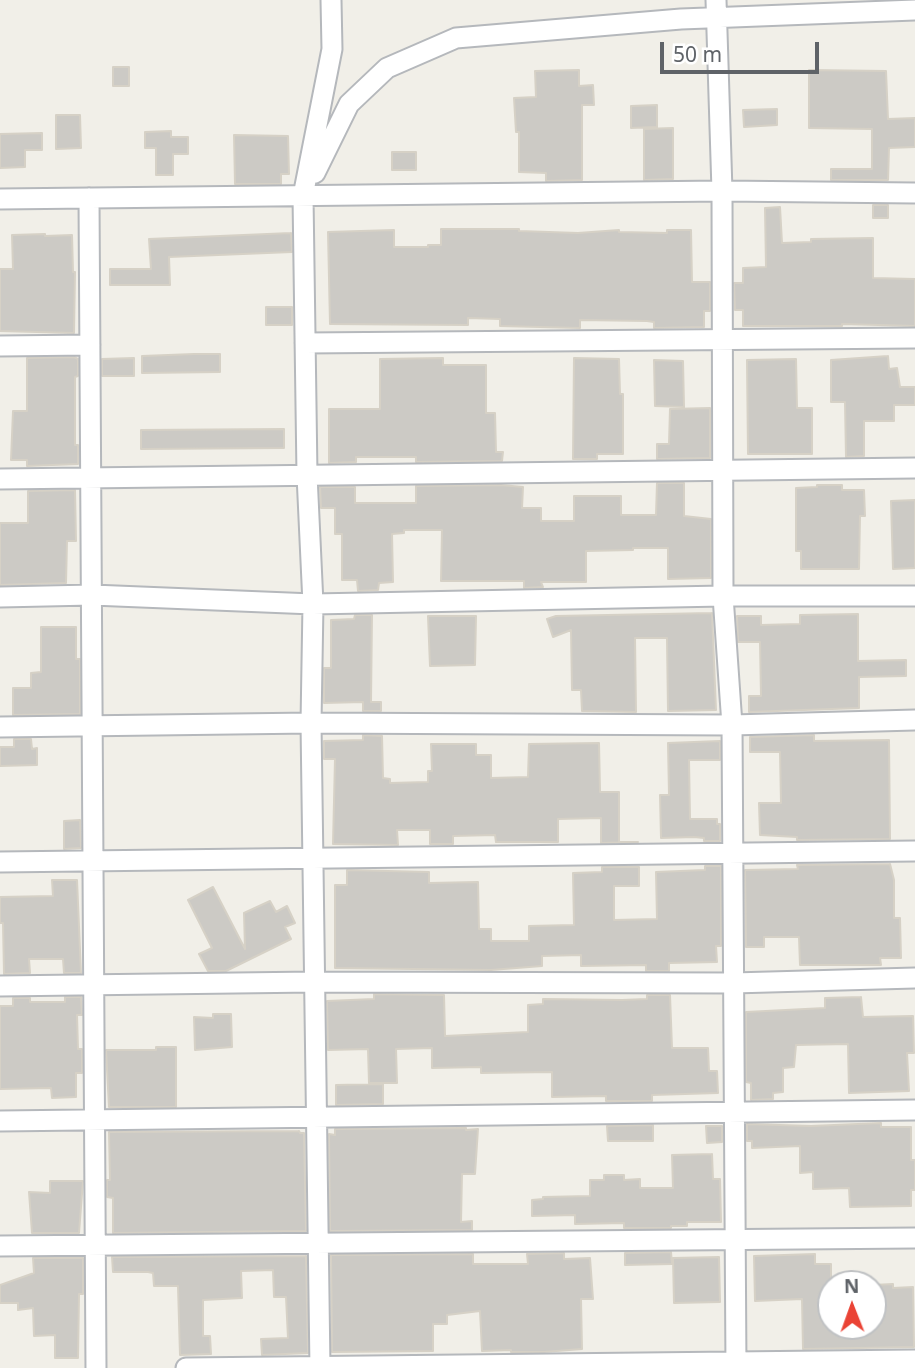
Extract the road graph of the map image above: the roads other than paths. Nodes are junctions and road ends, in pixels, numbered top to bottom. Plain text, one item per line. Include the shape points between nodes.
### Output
1 (331, 0) edge
2 (716, 9) edge
3 (915, 10) edge
4 (722, 191) junction
5 (915, 193) edge
6 (303, 196) junction
7 (89, 198) junction
8 (0, 199) edge
9 (723, 338) junction
10 (915, 338) edge
11 (305, 343) junction
12 (90, 345) junction
13 (0, 346) edge
14 (915, 468) edge
15 (724, 470) junction
16 (307, 475) junction
17 (91, 478) junction
18 (0, 479) edge
19 (92, 595) junction
20 (723, 596) junction
21 (915, 596) edge
22 (0, 597) edge
23 (313, 604) junction
24 (915, 720) edge
25 (311, 723) junction
26 (732, 725) junction
27 (92, 726) junction
28 (0, 727) edge
29 (915, 851) edge
30 (734, 853) junction
31 (313, 858) junction
32 (93, 861) junction
33 (0, 862) edge
34 (915, 978) edge
35 (314, 982) junction
36 (733, 983) junction
37 (94, 985) junction
38 (0, 986) edge
39 (915, 1110) edge
40 (733, 1112) junction
41 (316, 1117) junction
42 (95, 1120) junction
43 (0, 1121) edge
44 (915, 1238) edge
45 (736, 1240) junction
46 (317, 1242) junction
47 (96, 1244) junction
48 (0, 1246) edge
49 (915, 1360) edge
50 (736, 1365) edge
51 (320, 1367) edge
52 (96, 1368) edge
53 (186, 1368) edge

1 - 6 street via 332,49
2 - 3 street
2 - 4 street
2 - 6 street via 456,38 387,68 349,104
4 - 5 street
4 - 6 street
4 - 9 street
6 - 7 street
6 - 11 street
7 - 8 street
7 - 12 street
9 - 10 street
9 - 11 street
9 - 15 street
11 - 16 street
12 - 13 street
12 - 17 street
14 - 15 street
15 - 16 street
15 - 20 street
16 - 17 street
16 - 23 street
17 - 18 street
17 - 19 street
19 - 22 street
19 - 23 street
19 - 27 street
20 - 21 street
20 - 23 street
20 - 26 street
23 - 25 street
24 - 26 street
25 - 26 street
25 - 27 street
25 - 31 street
26 - 30 street
27 - 28 street
27 - 32 street
29 - 30 street
30 - 31 street
30 - 36 street
31 - 32 street
31 - 35 street
32 - 33 street
32 - 37 street
34 - 36 street
35 - 36 street
35 - 37 street
35 - 41 street
36 - 40 street
37 - 38 street
37 - 42 street
39 - 40 street
40 - 41 street
40 - 45 street
41 - 42 street
41 - 46 street
42 - 43 street
42 - 47 street
44 - 45 street
45 - 46 street
45 - 50 street
46 - 47 street
46 - 51 street
47 - 48 street
47 - 52 street
49 - 50 street
50 - 51 street
51 - 53 street

